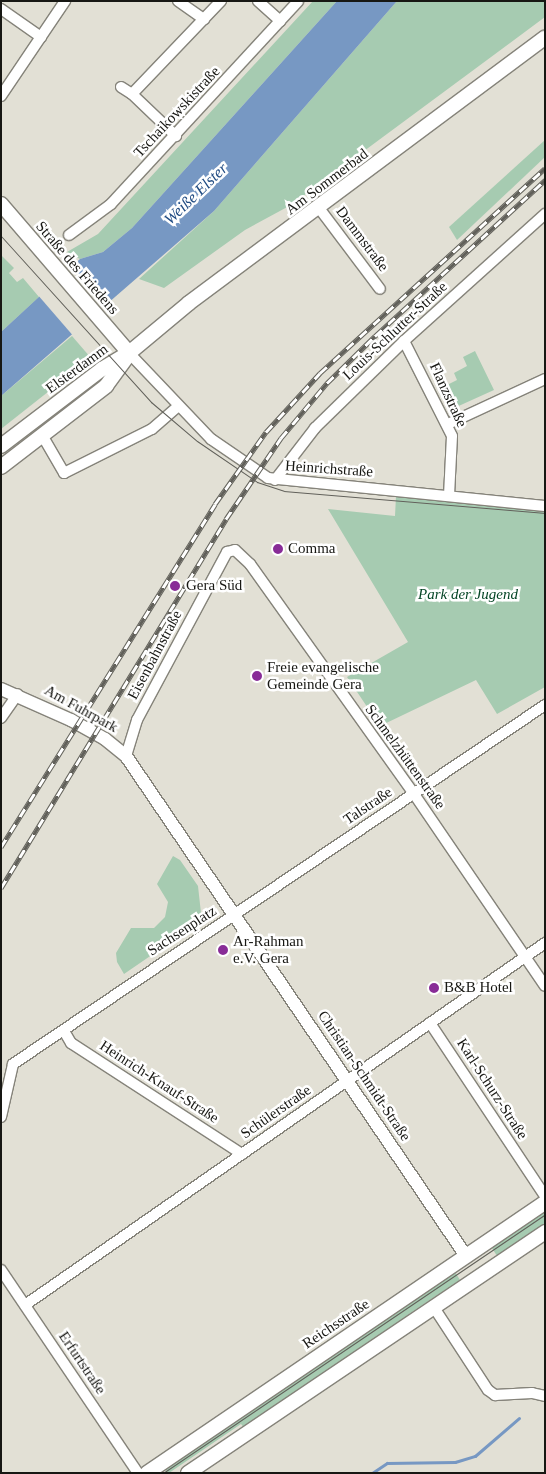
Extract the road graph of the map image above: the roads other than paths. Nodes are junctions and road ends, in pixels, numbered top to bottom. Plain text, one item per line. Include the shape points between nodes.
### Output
1 (65, 1) edge
2 (178, 1) edge
3 (221, 1) edge
4 (258, 1) edge
5 (298, 1) edge
6 (1, 9) edge
7 (204, 19) junction
8 (280, 21) junction
9 (41, 37) junction
10 (545, 38) edge
11 (121, 87) dead end
12 (132, 94) junction
13 (1, 96) edge
14 (176, 136) junction
15 (1, 204) edge
16 (320, 208) junction
17 (545, 214) edge
18 (69, 235) dead end
19 (380, 289) dead end
20 (404, 341) junction
21 (130, 353) junction
22 (545, 380) edge
23 (178, 406) junction
24 (448, 424) junction
25 (42, 435) junction
26 (1, 446) edge
27 (1, 467) edge
28 (275, 480) junction
29 (449, 495) junction
30 (545, 506) edge
31 (235, 550) joint
32 (1, 689) edge
33 (18, 694) junction
34 (545, 705) edge
35 (1, 718) edge
36 (126, 756) junction
37 (414, 794) junction
38 (234, 916) junction
39 (545, 943) edge
40 (525, 957) junction
41 (545, 986) edge
42 (430, 1023) junction
43 (64, 1031) junction
44 (348, 1080) junction
45 (1, 1117) edge
46 (242, 1154) junction
47 (545, 1196) edge
48 (545, 1203) edge
49 (545, 1232) edge
50 (466, 1256) junction
51 (1, 1270) edge
52 (479, 1275) junction
53 (25, 1305) junction
54 (433, 1306) junction
55 (545, 1396) edge
56 (138, 1473) edge
57 (146, 1473) edge
58 (188, 1473) edge

1 - 9 street
2 - 7 street
3 - 7 street
4 - 8 street
5 - 8 street, Tschaikowskistraße
6 - 9 street
7 - 12 street
8 - 14 street, Tschaikowskistraße
9 - 13 street
10 - 16 main road, Am Sommerbad
11 - 12 street
12 - 14 street
14 - 18 street, Tschaikowskistraße via 98,216
15 - 21 main road, Straße des Friedens
16 - 19 street, Dammstraße
16 - 21 main road, Am Sommerbad via 189,302
17 - 20 street, Louis-Schlutter-Straße
20 - 24 street, Flanzstraße
20 - 28 street, Louis-Schlutter-Straße via 315,428
21 - 23 street, Heinrichstraße
21 - 25 main road, Elsterdamm via 106,386
21 - 26 main road, Elsterdamm via 102,368
22 - 24 street
23 - 25 street via 152,429 64,473
23 - 28 street, Heinrichstraße via 221,447 262,476
24 - 29 street, Flanzstraße via 452,436
25 - 27 main road, Elsterdamm
28 - 29 street, Heinrichstraße
29 - 30 street, Heinrichstraße
31 - 36 street, Eisenbahnstraße via 227,552 137,720
31 - 37 street, Schmelzhüttenstraße via 250,564
32 - 33 street, Am Fuhrpark
33 - 35 street
33 - 36 street, Am Fuhrpark via 105,739
34 - 37 street, Talstraße
36 - 38 street, Sachsenplatz
37 - 38 street, Talstraße
37 - 40 street, Schmelzhüttenstraße
38 - 43 street, Sachsenplatz
38 - 44 street, Christian-Schmidt-Straße
39 - 40 street, Schülerstraße
40 - 41 street, Schmelzhüttenstraße
40 - 42 street, Schülerstraße
42 - 44 street, Schülerstraße
42 - 47 street, Karl-Schurz-Straße
43 - 45 street via 13,1064
43 - 46 street, Heinrich-Knauf-Straße via 71,1043
44 - 46 street, Schülerstraße
44 - 50 street, Christian-Schmidt-Straße
46 - 53 street, Schülerstraße
48 - 50 main road, Reichsstraße
49 - 52 main road
50 - 52 main road
50 - 57 main road, Reichsstraße
51 - 53 street, Erfurtstraße
52 - 54 main road
53 - 56 street, Erfurtstraße
54 - 55 street via 494,1395 532,1393
54 - 58 main road

